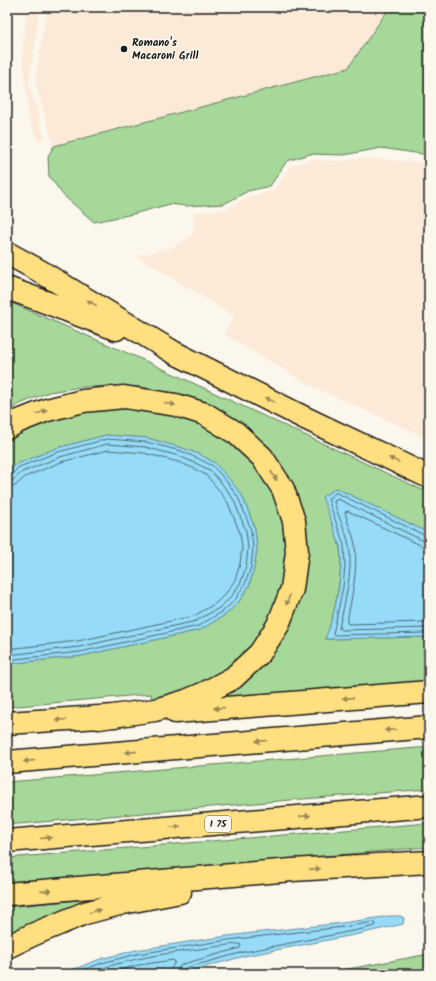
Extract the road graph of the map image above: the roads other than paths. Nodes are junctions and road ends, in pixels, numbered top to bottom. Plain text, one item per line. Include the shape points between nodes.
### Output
1 (7, 253) edge
2 (7, 288) edge
3 (174, 352) junction
4 (7, 428) edge
5 (429, 477) edge
6 (429, 692) edge
7 (99, 718) junction
8 (7, 723) edge
9 (429, 727) edge
10 (7, 762) edge
11 (429, 806) edge
12 (7, 841) edge
13 (429, 862) edge
14 (292, 870) junction
15 (7, 894) edge
16 (7, 947) edge

3 -> 1 highway
2 - 3 highway
5 -> 3 highway
4 -> 7 highway via 47,410 83,400 124,397 176,405 205,414 236,433 262,457 283,489 294,521 297,552 292,589 278,625 260,653 233,678 205,693 155,710
6 -> 7 highway
7 -> 8 highway
9 -> 10 highway
12 -> 11 highway, I 75
14 -> 13 highway
15 -> 14 highway
16 -> 14 highway via 85,914 123,903

